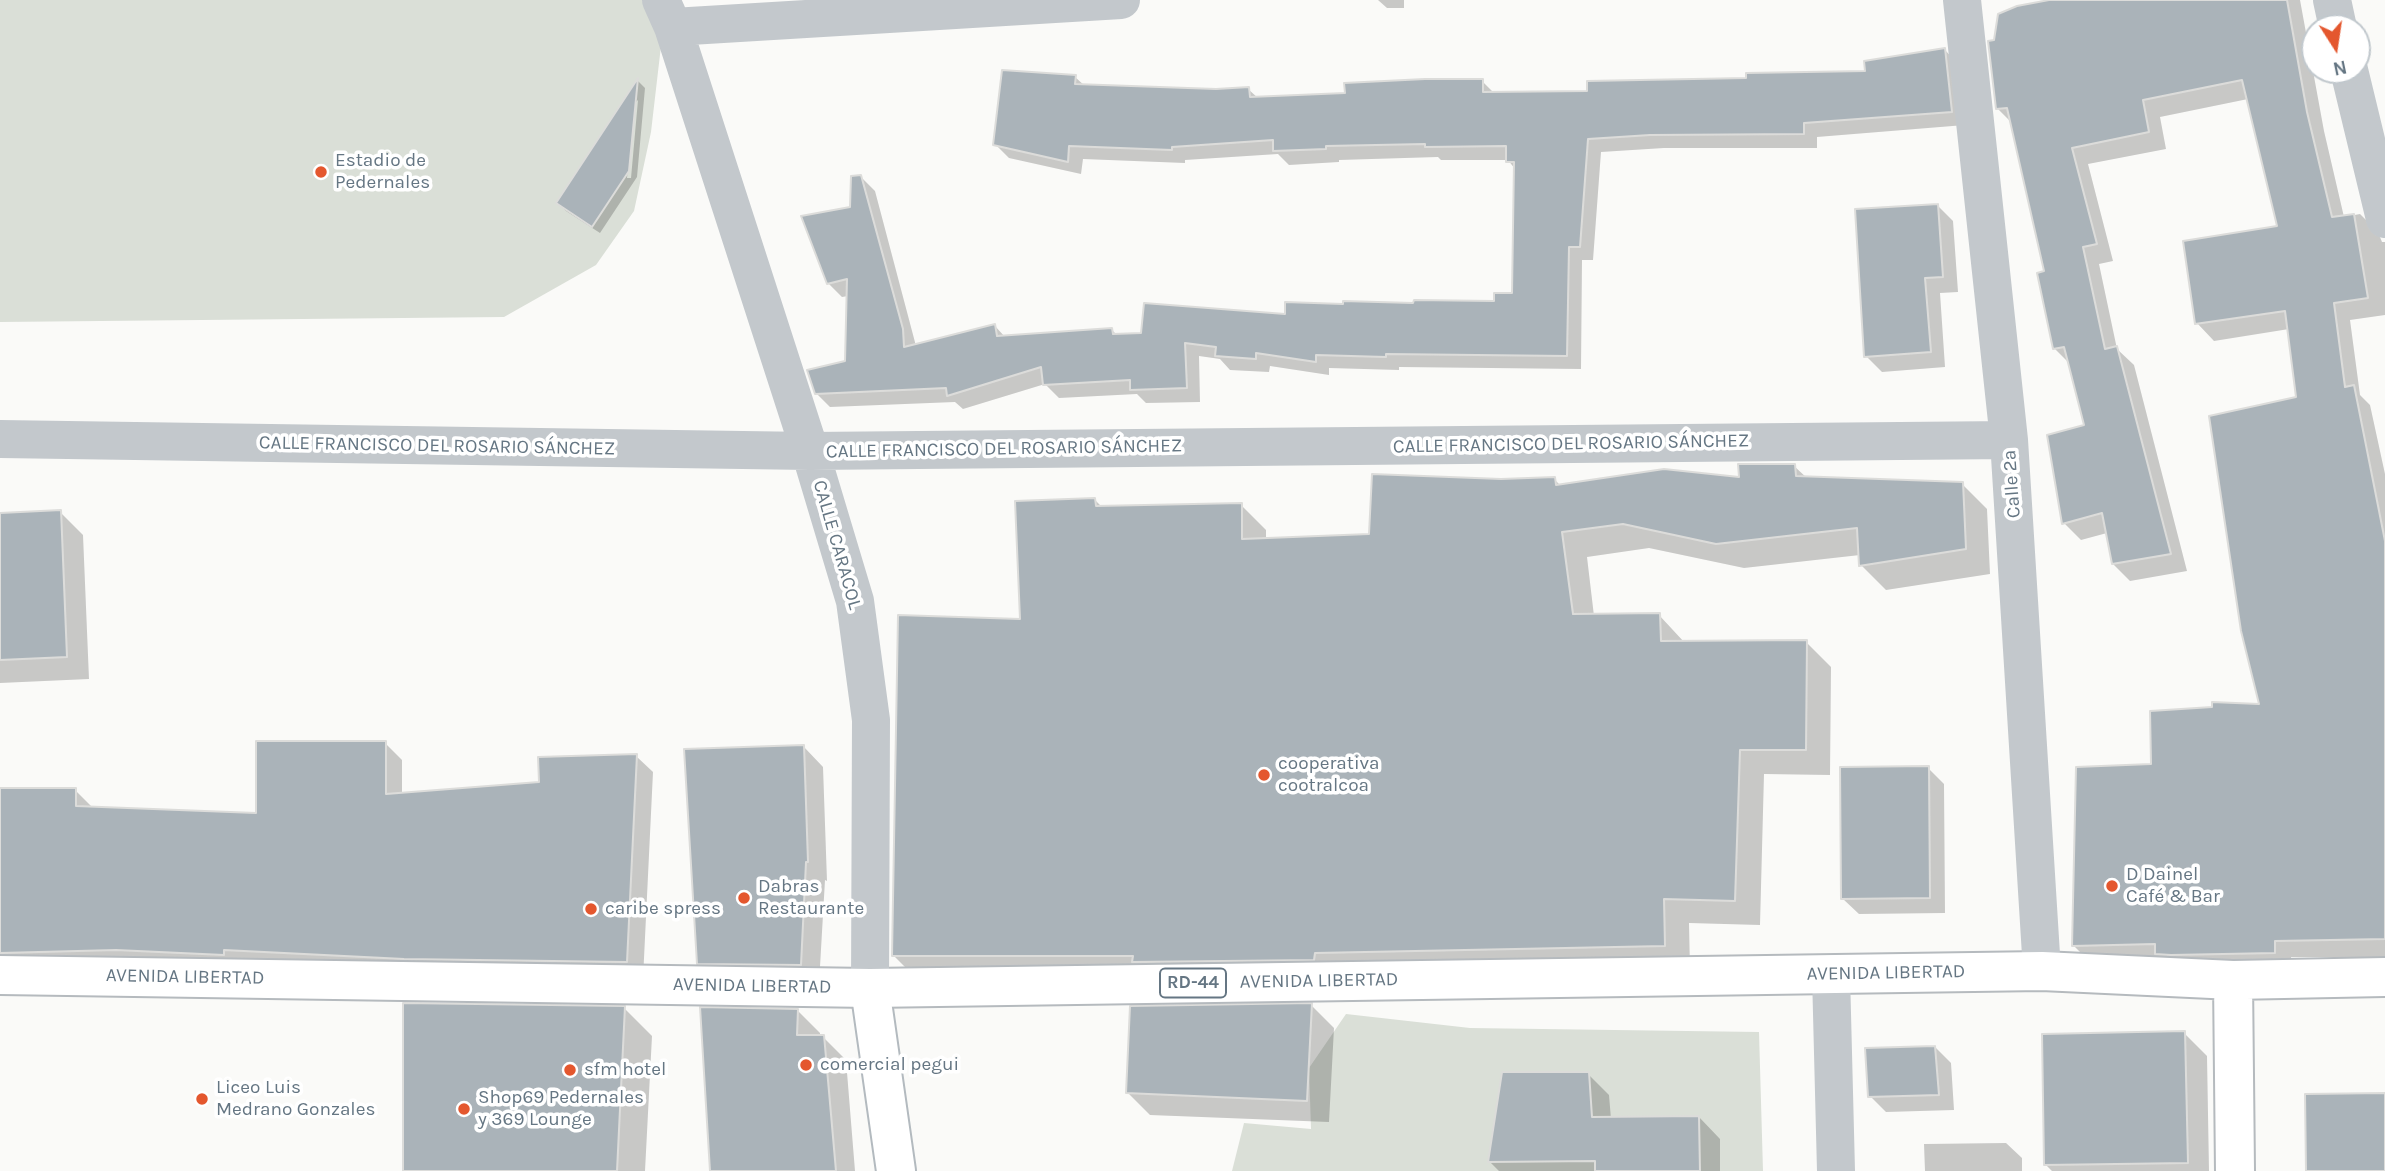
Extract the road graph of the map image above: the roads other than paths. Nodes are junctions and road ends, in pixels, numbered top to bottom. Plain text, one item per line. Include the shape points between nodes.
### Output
1 (1121, 0) edge
2 (1962, 0) edge
3 (667, 13) edge
4 (2352, 84) edge
5 (2385, 219) edge
6 (0, 439) edge
7 (2009, 440) junction
8 (810, 451) junction
9 (2042, 971) junction
10 (1831, 974) junction
11 (0, 975) edge
12 (2385, 976) edge
13 (2234, 980) junction
14 (870, 988) junction
15 (896, 1171) edge
16 (1836, 1171) edge
17 (2235, 1171) edge

1 - 3 street
2 - 7 street, Calle 2ª
3 - 8 street, CALLE CARACOL
4 - 5 street
6 - 8 street, CALLE FRANCISCO DEL ROSARIO SÁNCHEZ
7 - 8 street, CALLE FRANCISCO DEL ROSARIO SÁNCHEZ
7 - 9 street, Calle 2ª
8 - 14 street, CALLE CARACOL via 855,601 871,720
9 - 10 main road, AVENIDA LIBERTAD / RD-44
9 - 13 main road, AVENIDA LIBERTAD / RD-44
10 - 14 main road, AVENIDA LIBERTAD / RD-44
10 - 16 street
11 - 14 main road, AVENIDA LIBERTAD / RD-44
12 - 13 main road, AVENIDA LIBERTAD / RD-44
13 - 17 main road
14 - 15 main road

